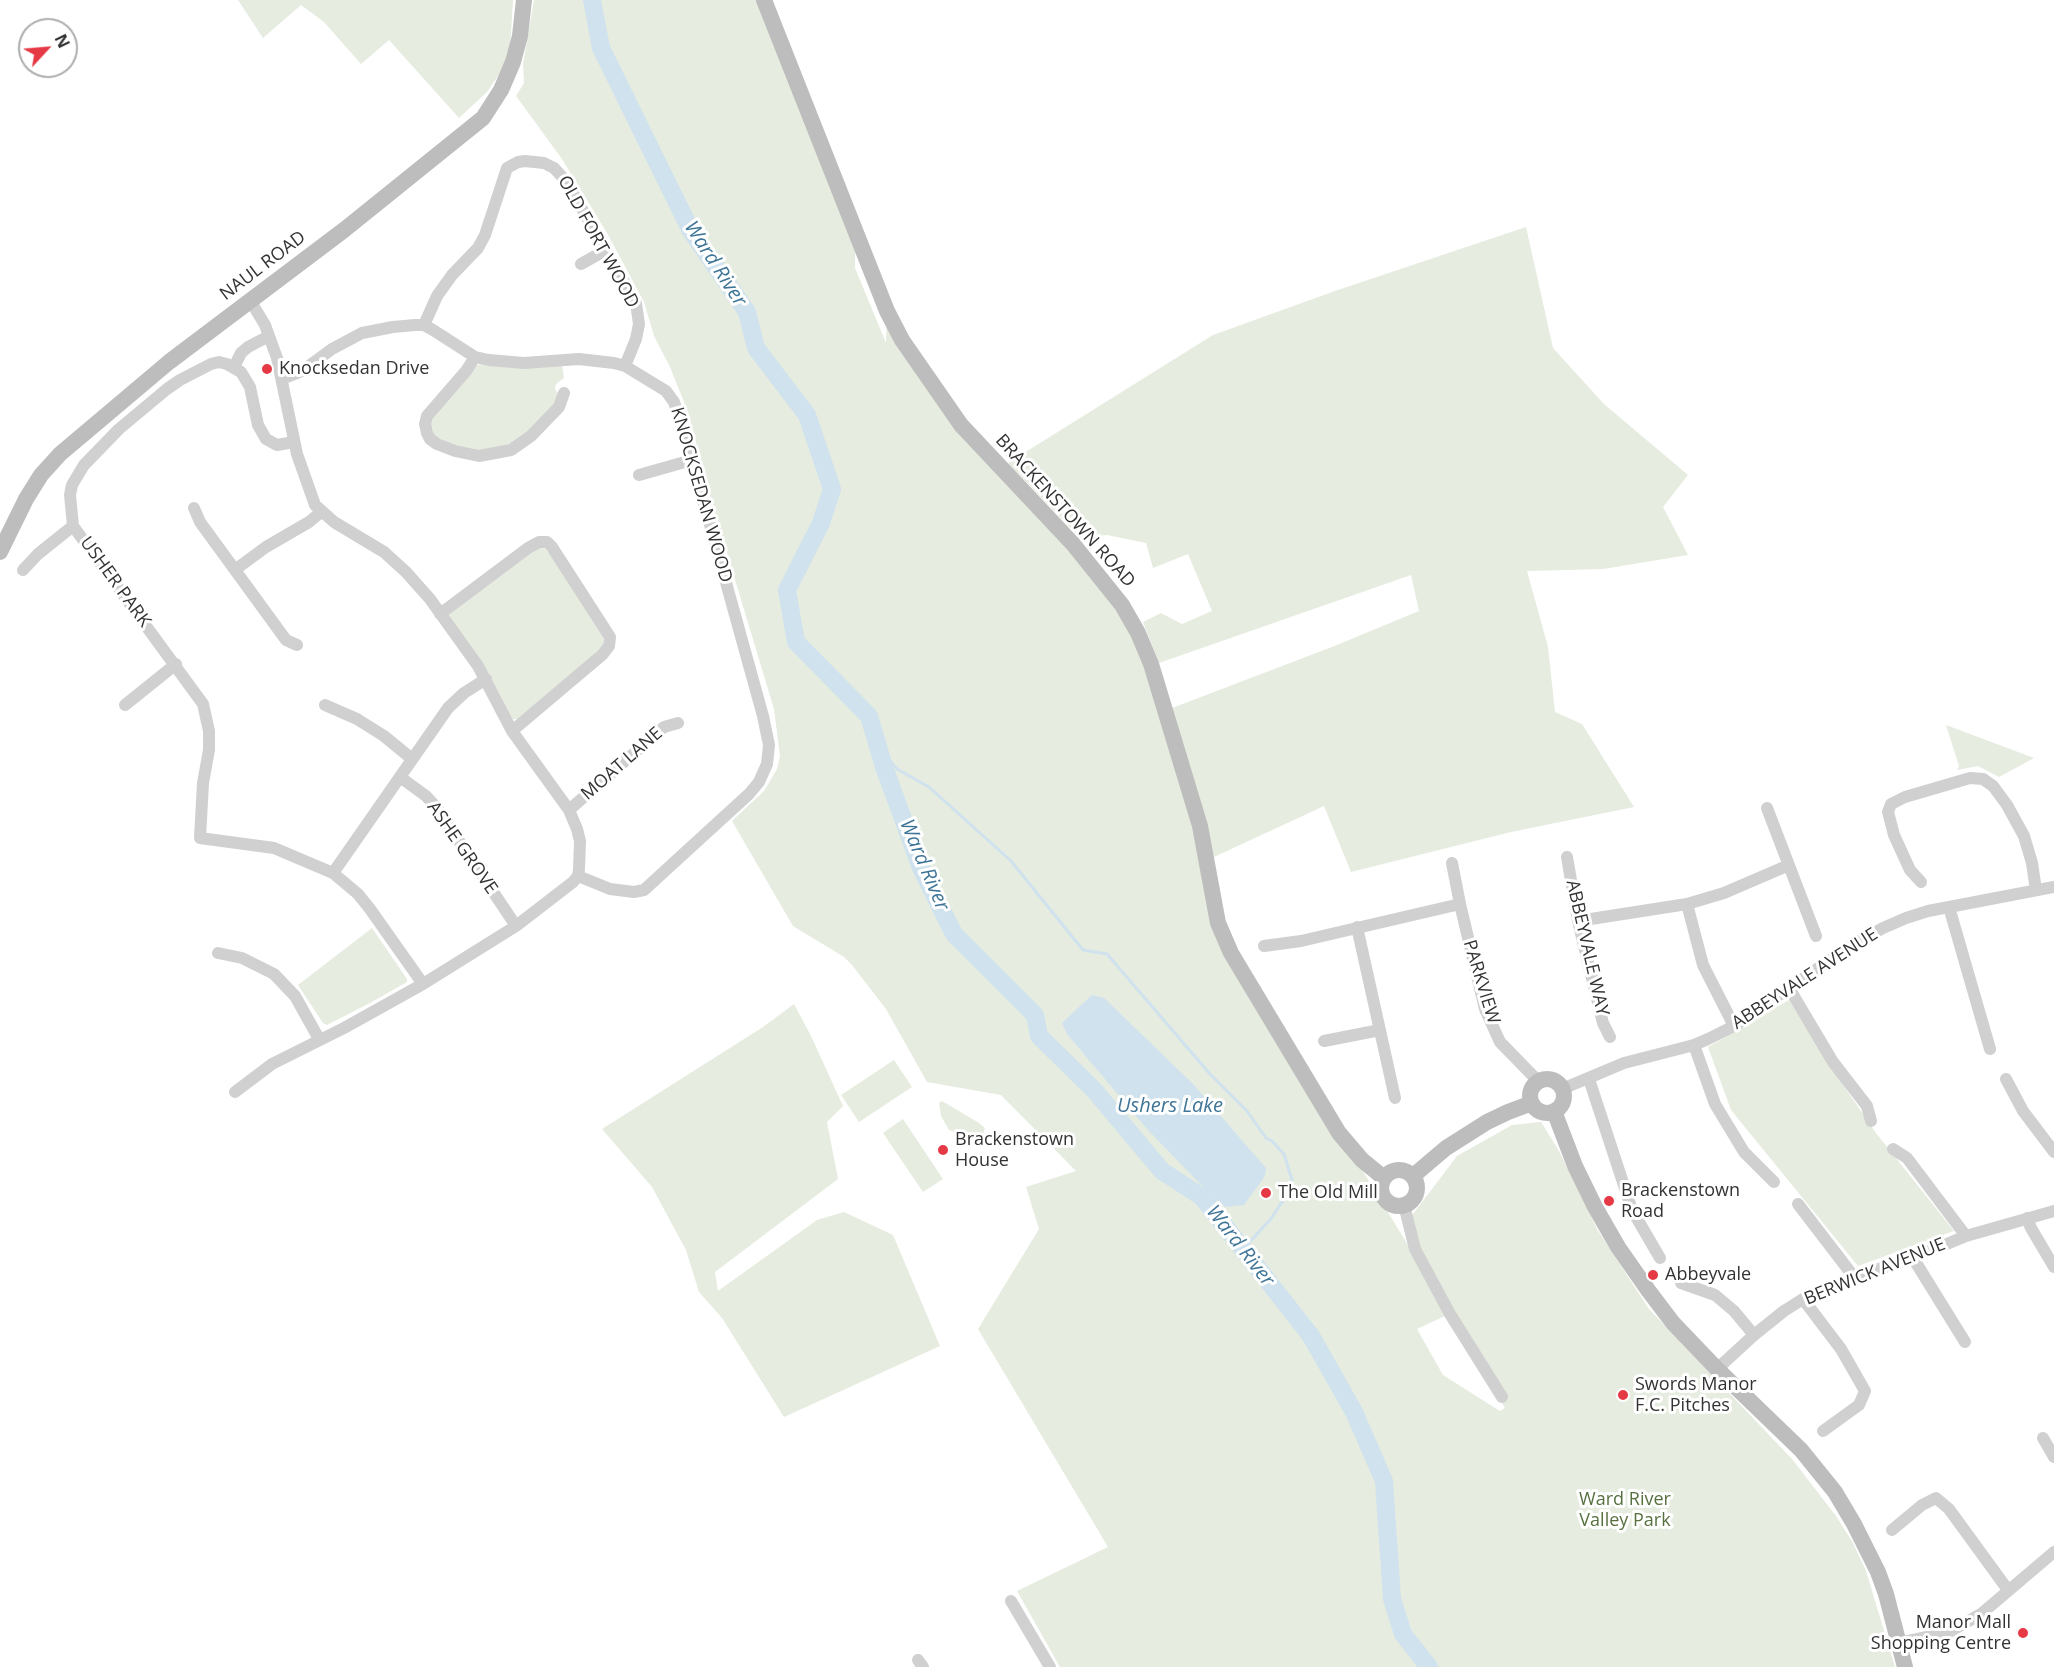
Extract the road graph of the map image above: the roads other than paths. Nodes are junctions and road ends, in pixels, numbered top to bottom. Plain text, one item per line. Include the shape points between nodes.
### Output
1 (524, 0) edge
2 (764, 0) edge
3 (606, 250) junction
4 (581, 264) dead end
5 (250, 300) junction
6 (424, 325) junction
7 (269, 336) junction
8 (475, 357) junction
9 (625, 366) junction
10 (234, 367) junction
11 (282, 379) junction
12 (564, 393) dead end
13 (294, 442) junction
14 (692, 459) junction
15 (639, 475) dead end
16 (194, 508) dead end
17 (321, 512) junction
18 (73, 526) junction
19 (0, 552) edge
20 (236, 569) junction
21 (23, 570) dead end
22 (440, 614) junction
23 (297, 645) dead end
24 (176, 664) junction
25 (486, 679) junction
26 (125, 705) dead end
27 (325, 705) dead end
28 (678, 723) dead end
29 (512, 731) junction
30 (412, 759) junction
31 (400, 777) junction
32 (1767, 808) dead end
33 (569, 810) junction
34 (1567, 856) dead end
35 (1452, 863) dead end
36 (1789, 865) junction
37 (333, 873) junction
38 (578, 876) junction
39 (1922, 882) dead end
40 (2054, 887) edge
41 (2036, 890) junction
42 (1460, 904) junction
43 (1687, 904) junction
44 (1949, 908) junction
45 (1578, 921) junction
46 (516, 927) junction
47 (1357, 927) junction
48 (1816, 936) dead end
49 (1264, 946) dead end
50 (218, 953) dead end
51 (423, 984) junction
52 (1789, 988) junction
53 (1734, 1026) junction
54 (1380, 1030) junction
55 (1610, 1037) dead end
56 (319, 1039) junction
57 (1324, 1041) dead end
58 (1694, 1045) junction
59 (1990, 1049) dead end
60 (1588, 1079) junction
61 (2006, 1079) dead end
62 (1538, 1081) junction
63 (1562, 1089) junction
64 (235, 1092) dead end
65 (1395, 1098) dead end
66 (1532, 1103) junction
67 (1554, 1111) junction
68 (1871, 1121) dead end
69 (1893, 1149) dead end
70 (2054, 1152) edge
71 (1413, 1176) junction
72 (1384, 1178) junction
73 (1774, 1182) dead end
74 (1798, 1204) dead end
75 (1404, 1205) junction
76 (2054, 1211) edge
77 (2027, 1218) junction
78 (1966, 1236) junction
79 (1660, 1258) dead end
80 (1913, 1258) junction
81 (2054, 1267) edge
82 (1854, 1277) junction
83 (1681, 1283) dead end
84 (1803, 1299) junction
85 (1754, 1335) junction
86 (1965, 1342) dead end
87 (1717, 1369) junction
88 (1502, 1397) dead end
89 (1823, 1431) dead end
90 (2043, 1438) dead end
91 (2054, 1457) edge
92 (1892, 1530) dead end
93 (2054, 1552) edge
94 (2008, 1590) junction
95 (1011, 1601) dead end
96 (1898, 1643) junction
97 (1050, 1667) edge
98 (1905, 1667) edge

1 - 5 street, NAUL ROAD via 513,62 483,118
2 - 72 street, BRACKENSTOWN ROAD via 887,311 915,359 961,425 1073,544 1122,605 1138,633 1200,826 1218,923 1231,953 1339,1133
3 - 4 street
3 - 6 street, OLD FORT WOOD via 561,173 544,163 518,162 507,168 478,248 437,296
3 - 9 street, OLD FORT WOOD via 639,315 636,339
5 - 7 street
5 - 19 street, NAUL ROAD via 60,454 26,499
6 - 8 street, KNOCKSEDAN WOOD
6 - 11 street via 362,333 302,371
7 - 10 street via 241,353
7 - 11 street
8 - 9 street, KNOCKSEDAN WOOD via 506,363 579,359
8 - 12 street via 427,416 427,433 437,444 479,456 511,450 559,407
9 - 14 street, KNOCKSEDAN WOOD via 666,391 679,414
10 - 13 street via 250,387 258,425 266,439 277,445
10 - 18 street, USHER PARK via 219,362 180,380 99,448 72,485
11 - 13 street
13 - 17 street via 311,496
14 - 15 street
14 - 38 street, KNOCKSEDAN WOOD via 763,716 768,764 748,794 644,890 610,889
16 - 20 street
17 - 20 street
17 - 22 street via 384,552
18 - 21 street
18 - 24 street, USHER PARK
20 - 23 street via 286,640
22 - 25 street
22 - 29 street via 528,548 547,542 610,637 602,655
24 - 26 street
24 - 37 street, USHER PARK via 203,704 210,731 200,838 274,848
25 - 29 street
25 - 30 street via 448,708
27 - 30 street via 357,719
28 - 33 street, MOAT LANE via 664,727
29 - 33 street
30 - 31 street
31 - 37 street
31 - 46 street, ASHE GROVE via 437,808
32 - 36 street
33 - 38 street via 580,841
34 - 45 street, ABBEYVALE WAY
35 - 42 street, PARKVIEW
36 - 43 street
36 - 48 street
37 - 51 street via 358,894
38 - 46 street
39 - 41 street via 1910,870 1894,835 1888,812 1891,804 1970,778 1983,779 1993,786 2007,805 2024,837
40 - 41 street, ABBEYVALE AVENUE
41 - 44 street, ABBEYVALE AVENUE
42 - 47 street
42 - 62 street, PARKVIEW via 1485,1009 1500,1042
43 - 45 street
43 - 53 street via 1703,965
44 - 52 street, ABBEYVALE AVENUE via 1928,911 1883,928
44 - 59 street
45 - 55 street, ABBEYVALE WAY via 1603,1023
46 - 51 street
47 - 49 street
47 - 54 street
50 - 56 street via 242,958 274,974 295,996
51 - 56 street
52 - 53 street, ABBEYVALE AVENUE
52 - 68 street via 1833,1062 1867,1106
53 - 58 street, ABBEYVALE AVENUE
54 - 57 street
54 - 65 street
56 - 64 street via 258,1073
58 - 60 street, ABBEYVALE AVENUE via 1624,1063
58 - 73 street via 1715,1104 1744,1152
60 - 63 street, ABBEYVALE AVENUE
60 - 79 street via 1632,1210
61 - 70 street via 2022,1111
62 - 63 street via 1555,1081
62 - 66 street via 1531,1089
63 - 67 street via 1562,1104
66 - 67 street via 1539,1111
66 - 71 street via 1487,1122 1446,1148
67 - 87 street via 1575,1166 1618,1248 1672,1323
69 - 78 street via 1907,1158
71 - 72 street via 1398,1169
71 - 75 street via 1417,1193
72 - 75 street via 1381,1189 1386,1200
74 - 82 street
75 - 88 street via 1415,1249
76 - 77 street, BERWICK AVENUE
77 - 78 street, BERWICK AVENUE
77 - 81 street
78 - 80 street, BERWICK AVENUE
80 - 82 street, BERWICK AVENUE
80 - 86 street
82 - 84 street, BERWICK AVENUE
83 - 85 street via 1715,1295
84 - 85 street, BERWICK AVENUE
84 - 89 street via 1841,1349 1865,1391 1859,1405
85 - 87 street, BERWICK AVENUE
87 - 96 street via 1801,1450 1835,1492 1878,1572
90 - 91 street
92 - 94 street via 1936,1498 1949,1509
93 - 94 street
94 - 96 street via 1981,1614 1949,1632
95 - 97 street
96 - 98 street

